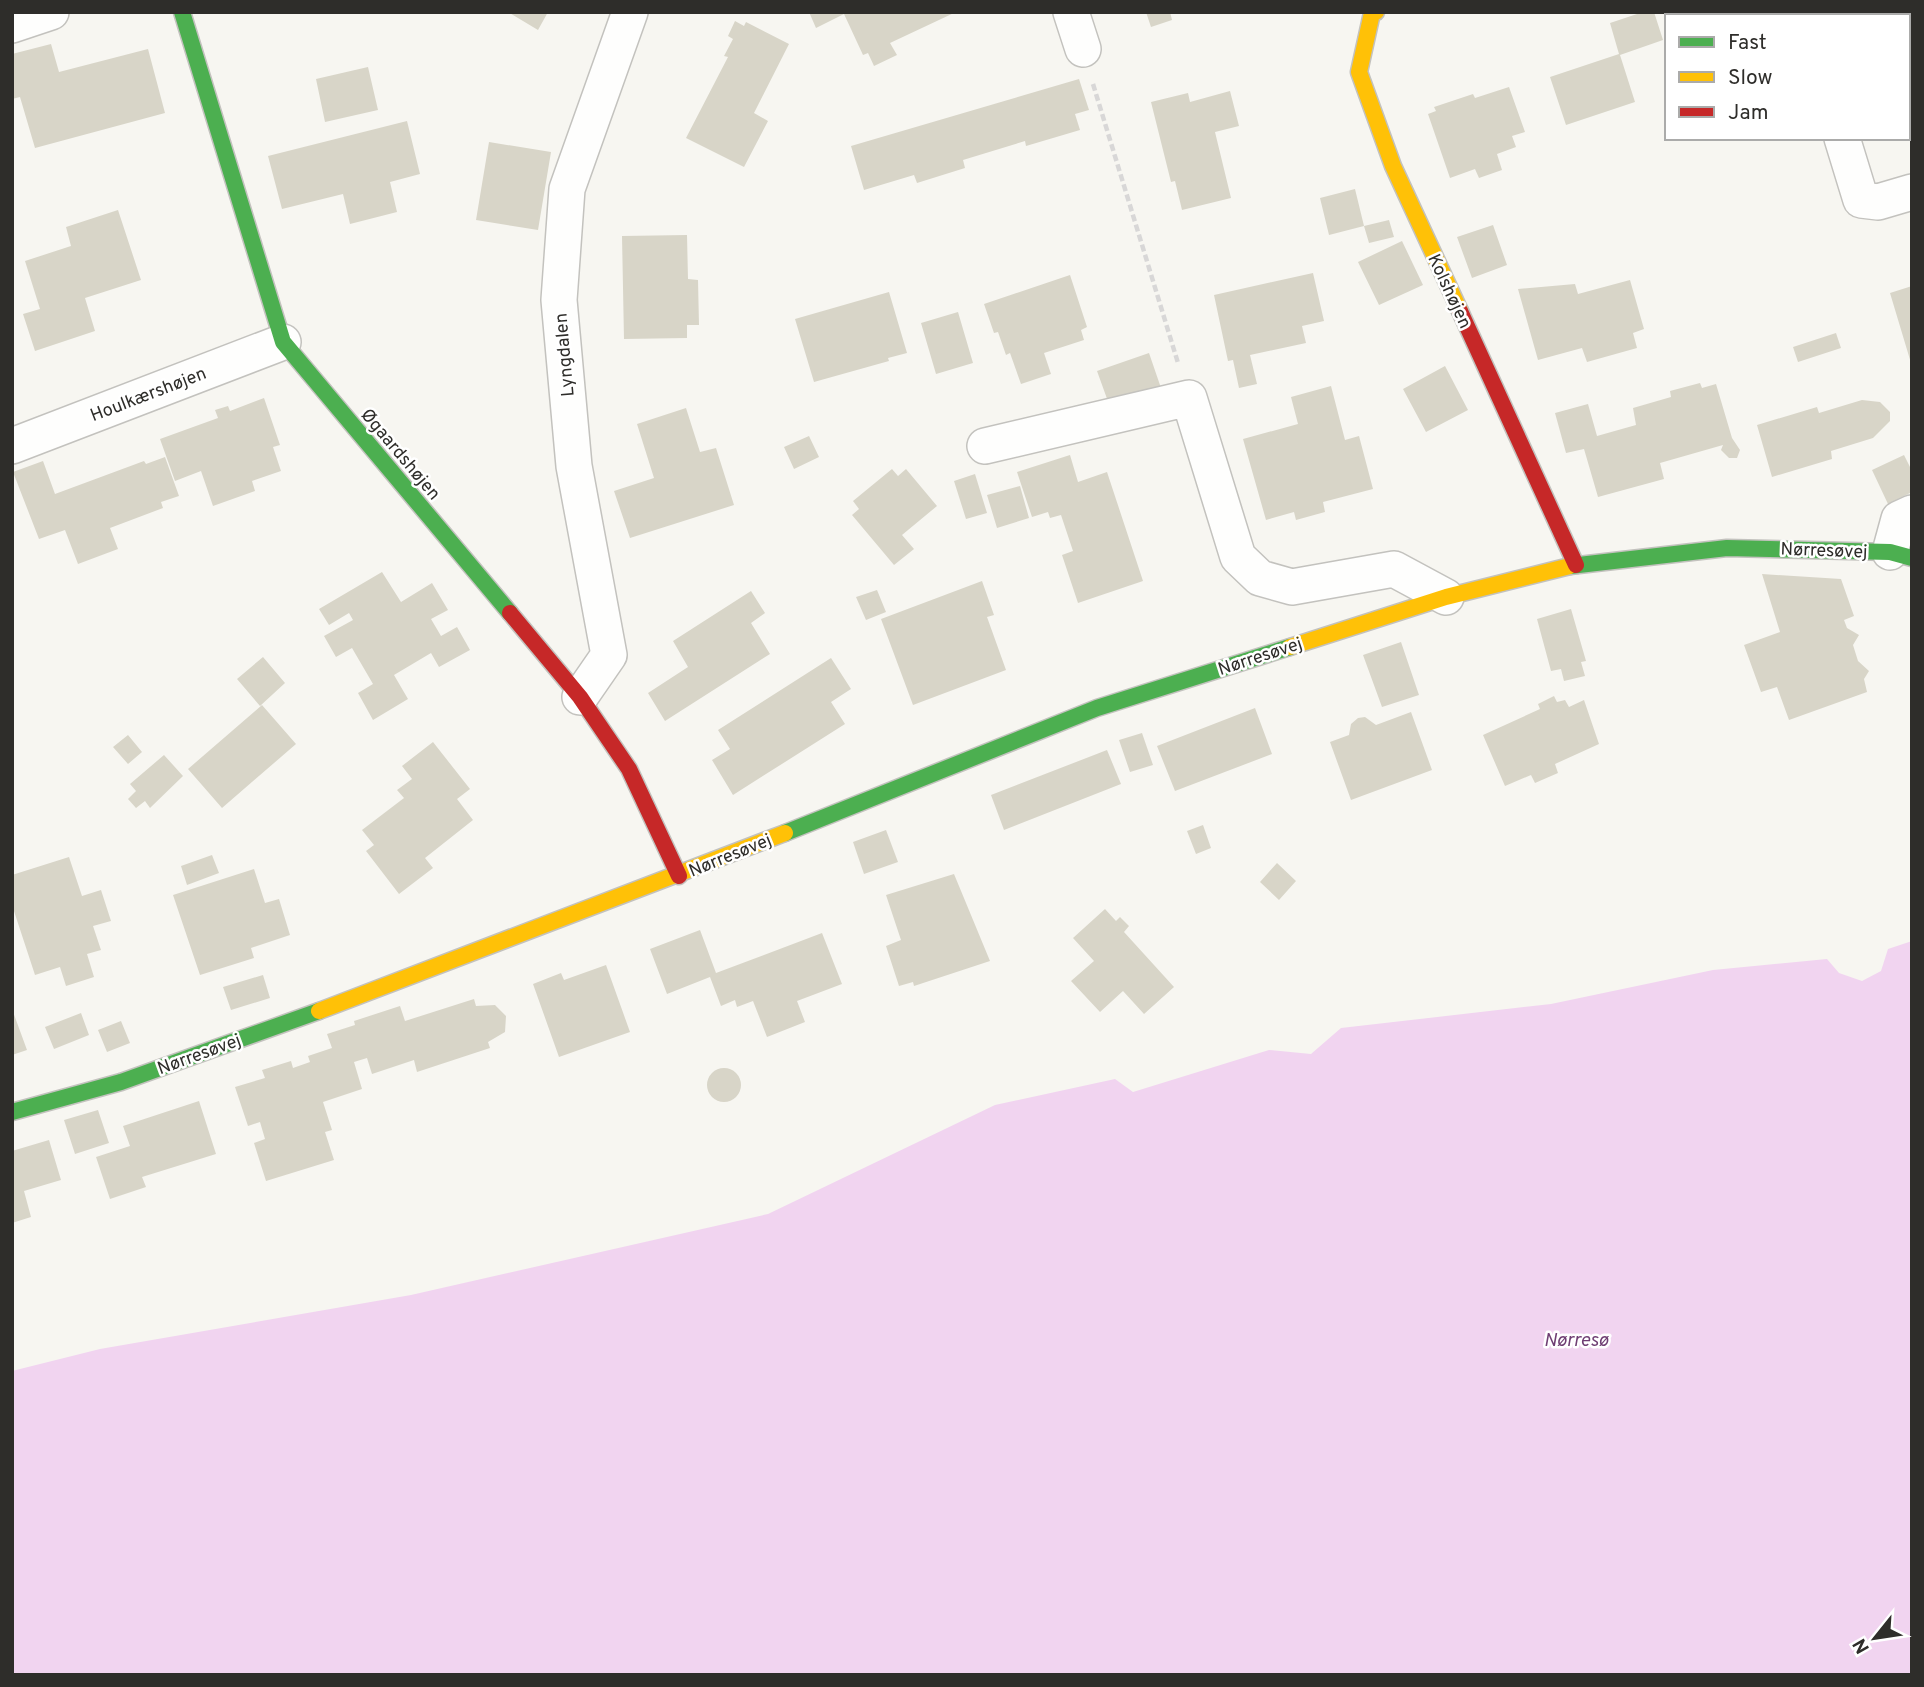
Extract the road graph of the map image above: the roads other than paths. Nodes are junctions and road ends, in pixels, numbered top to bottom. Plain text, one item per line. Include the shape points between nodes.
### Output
1 (51, 12) edge
2 (182, 12) edge
3 (630, 12) edge
4 (1071, 12) edge
5 (1376, 12) edge
6 (12, 25) edge
7 (1083, 50) road end
8 (1843, 140) edge
9 (1912, 191) edge
10 (283, 342) junction
11 (12, 446) edge
12 (985, 446) dead end
13 (1912, 513) edge
14 (1901, 555) edge
15 (1576, 565) junction
16 (1446, 597) junction
17 (580, 697) junction
18 (679, 876) junction
19 (12, 1112) edge

1 - 6 street
2 - 10 street, Øgaardshøjen
3 - 17 street, Lyngdalen via 567,189 559,300 574,466 609,656
4 - 7 street
5 - 15 street, Kolshøjen via 1372,13 1359,72 1393,166
8 - 9 street via 1861,200 1878,202
10 - 11 street, Houlkærshøjen
10 - 17 street, Øgaardshøjen
12 - 16 street via 1189,398 1238,557 1260,578 1292,587 1394,569
13 - 14 street via 1899,519
14 - 15 street, Nørresøvej via 1727,548
15 - 16 street, Nørresøvej
16 - 18 street, Nørresøvej via 1097,708
17 - 18 street, Øgaardshøjen via 629,769
18 - 19 street, Nørresøvej via 121,1082

